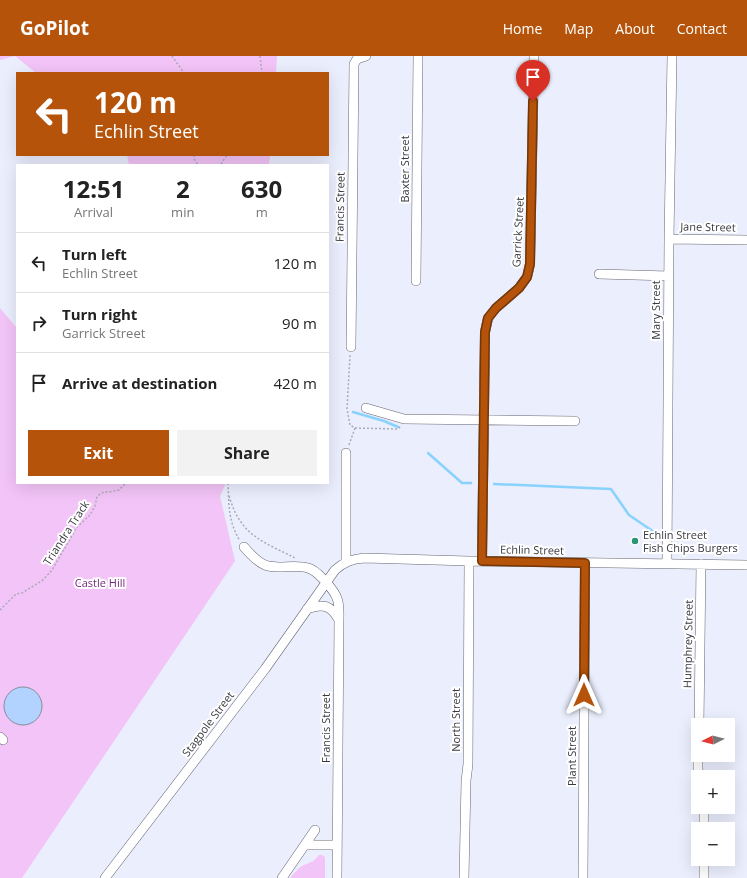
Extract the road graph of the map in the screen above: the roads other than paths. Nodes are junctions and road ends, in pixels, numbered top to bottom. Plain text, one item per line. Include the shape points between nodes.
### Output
1 (366, 56) edge
2 (418, 56) edge
3 (534, 56) edge
4 (672, 56) edge
5 (669, 239) junction
6 (747, 240) edge
7 (599, 274) dead end
8 (669, 276) junction
9 (416, 281) dead end
10 (351, 347) road end
11 (366, 408) dead end
12 (483, 420) junction
13 (575, 421) dead end
14 (346, 453) road end
15 (244, 547) road end
16 (469, 561) junction
17 (482, 561) junction
18 (346, 562) junction
19 (585, 563) junction
20 (667, 564) junction
21 (701, 564) junction
22 (747, 565) edge
23 (326, 582) junction
24 (307, 609) junction
25 (339, 620) junction
26 (699, 718) edge
27 (315, 830) dead end
28 (305, 845) junction
29 (337, 845) junction
30 (704, 866) edge
31 (105, 878) edge
32 (282, 878) edge
33 (337, 878) edge
34 (464, 878) edge
35 (583, 878) edge
36 (704, 878) edge

1 - 10 street, Francis Street via 354,62
2 - 9 street, Baxter Street
3 - 12 street, Garrick Street via 530,264 527,277 519,288 488,318 484,346
4 - 5 street, Mary Street
5 - 6 street, Jane Street
5 - 8 street, Mary Street
7 - 8 street
8 - 20 street, Mary Street
11 - 12 street via 404,419
12 - 13 street
12 - 17 street, Garrick Street
14 - 18 street
15 - 23 street, Francis Street via 254,558 267,566 308,567
16 - 17 street, Echlin Street
16 - 18 street, Echlin Street via 364,558
16 - 34 street, North Street via 468,764
17 - 19 street, Echlin Street
18 - 23 street via 335,570
19 - 20 street, Echlin Street
19 - 35 street, Plant Street
20 - 21 street, Echlin Street
21 - 22 street, Echlin Street
21 - 26 street, Humphrey Street
23 - 24 street, Stagpole Street
23 - 25 street, Francis Street via 336,595
24 - 25 street via 325,606 334,612
24 - 31 street, Stagpole Street via 265,669
25 - 29 street, Francis Street
27 - 28 street
28 - 29 street
28 - 32 street
29 - 33 street, Francis Street
30 - 36 street

